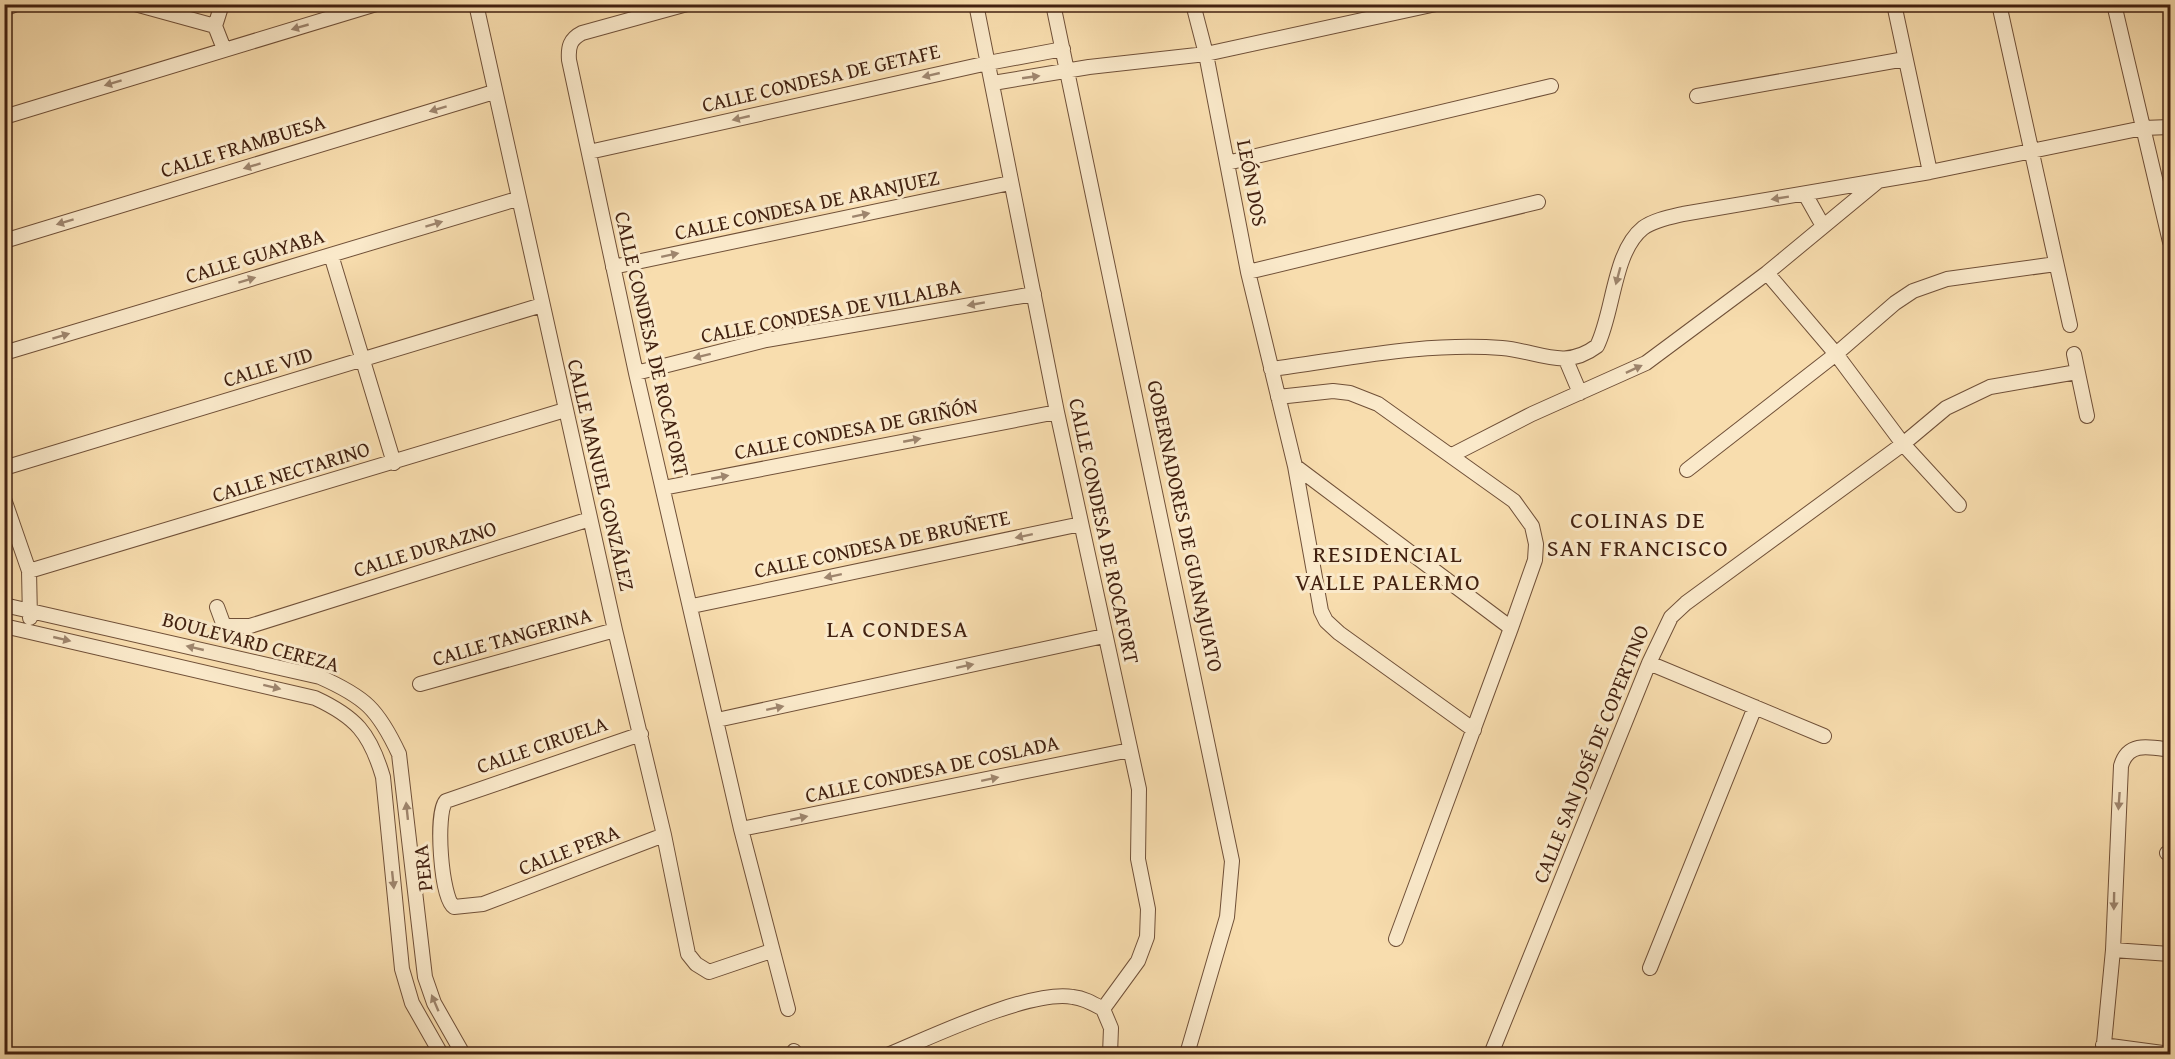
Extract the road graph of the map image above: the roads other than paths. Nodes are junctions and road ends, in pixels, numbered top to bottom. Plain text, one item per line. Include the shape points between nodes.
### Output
1 (16, 4) edge
2 (135, 4) edge
3 (222, 4) edge
4 (376, 4) edge
5 (476, 4) edge
6 (687, 4) edge
7 (976, 4) edge
8 (1053, 4) edge
9 (1193, 4) edge
10 (1436, 4) edge
11 (1894, 4) edge
12 (1999, 4) edge
13 (2114, 4) edge
14 (4, 9) edge
15 (215, 26) junction
16 (224, 49) junction
17 (1063, 49) junction
18 (1206, 54) junction
19 (1905, 59) junction
20 (988, 63) junction
21 (1069, 71) junction
22 (993, 82) junction
23 (1551, 86) dead end
24 (494, 92) junction
25 (1697, 96) dead end
26 (4, 117) edge
27 (2170, 127) edge
28 (2143, 128) junction
29 (589, 152) junction
30 (2032, 152) junction
31 (1227, 163) junction
32 (1930, 172) junction
33 (1879, 181) junction
34 (1010, 183) junction
35 (1805, 194) junction
36 (517, 199) junction
37 (1538, 202) dead end
38 (1823, 226) junction
39 (4, 241) edge
40 (2170, 242) edge
41 (331, 255) junction
42 (2056, 264) junction
43 (613, 267) junction
44 (1248, 272) junction
45 (1767, 273) junction
46 (1034, 294) junction
47 (542, 305) junction
48 (2070, 326) dead end
49 (4, 353) edge
50 (1836, 354) junction
51 (2074, 354) dead end
52 (1566, 360) junction
53 (363, 361) junction
54 (1271, 369) junction
55 (2077, 372) junction
56 (636, 373) junction
57 (1580, 393) junction
58 (1278, 397) junction
59 (565, 410) junction
60 (1057, 412) junction
61 (2087, 416) dead end
62 (1903, 444) junction
63 (1452, 455) junction
64 (394, 463) junction
65 (1295, 466) junction
66 (4, 468) edge
67 (1687, 470) dead end
68 (663, 488) junction
69 (4, 499) edge
70 (1959, 505) dead end
71 (590, 519) junction
72 (1081, 524) junction
73 (28, 571) junction
74 (4, 605) edge
75 (692, 606) junction
76 (217, 608) dead end
77 (30, 611) junction
78 (4, 626) edge
79 (1511, 628) junction
80 (615, 630) junction
81 (29, 632) junction
82 (1104, 636) junction
83 (4, 652) edge
84 (1649, 663) junction
85 (4, 669) edge
86 (420, 684) dead end
87 (1755, 707) junction
88 (717, 720) junction
89 (1474, 730) junction
90 (641, 734) junction
91 (1824, 736) dead end
92 (1130, 750) junction
93 (2170, 750) edge
94 (456, 796) joint
95 (741, 829) junction
96 (664, 835) junction
97 (488, 903) joint
98 (1396, 939) dead end
99 (2113, 950) junction
100 (771, 951) junction
101 (2170, 954) edge
102 (1650, 968) dead end
103 (788, 1009) dead end
104 (1103, 1009) junction
105 (2103, 1050) edge
106 (441, 1054) edge
107 (463, 1054) edge
108 (890, 1054) edge
109 (1110, 1054) edge
110 (1187, 1054) edge
111 (1491, 1054) edge
112 (2170, 1054) edge

1 - 14 street
2 - 15 street
3 - 15 street
4 -> 16 street
5 - 24 street, CALLE MANUEL GONZÁLEZ
6 - 29 street, CALLE CONDESA DE ROCAFORT via 590,31 575,37 570,44 569,60
7 - 20 street, CALLE CONDESA DE ROCAFORT
8 - 17 street, GOBERNADORES DE GUANAJUATO
9 - 18 street, LEÓN DOS
10 - 18 street
11 - 19 street
12 - 30 street
13 - 28 street
15 - 16 street
16 -> 26 street
17 - 20 street, CALLE CONDESA DE GETAFE
17 - 21 street, GOBERNADORES DE GUANAJUATO
18 - 21 street
18 - 31 street, LEÓN DOS
19 - 25 street
19 - 32 street
20 - 22 street, CALLE CONDESA DE ROCAFORT
20 -> 29 street, CALLE CONDESA DE GETAFE
22 -> 21 street
21 - 110 street, GOBERNADORES DE GUANAJUATO via 1232,861 1227,917
22 - 34 street, CALLE CONDESA DE ROCAFORT
23 - 31 street
24 - 36 street, CALLE MANUEL GONZÁLEZ
24 -> 39 street, CALLE FRAMBUESA
27 - 28 street
28 - 30 street
28 - 40 street
29 - 43 street, CALLE CONDESA DE ROCAFORT
30 - 32 street
30 - 42 street
31 - 44 street, LEÓN DOS
32 - 33 street
33 - 35 street
33 - 38 street
43 -> 34 street, CALLE CONDESA DE ARANJUEZ
34 - 46 street, CALLE CONDESA DE ROCAFORT
35 - 38 street
35 -> 52 street via 1683,214 1643,228 1622,263 1597,346
41 -> 36 street, CALLE GUAYABA
36 - 47 street, CALLE MANUEL GONZÁLEZ
37 - 44 street
38 - 45 street
49 -> 41 street, CALLE GUAYABA
41 - 53 street
42 - 48 street
42 - 50 street via 1930,284 1895,303
43 - 56 street, CALLE CONDESA DE ROCAFORT
44 - 54 street, LEÓN DOS
45 - 50 street
57 -> 45 street via 1646,363
46 -> 56 street, CALLE CONDESA DE VILLALBA via 766,340
46 - 60 street, CALLE CONDESA DE ROCAFORT
47 - 53 street, CALLE VID
47 - 59 street, CALLE MANUEL GONZÁLEZ
50 - 62 street
50 - 67 street
51 - 55 street
52 - 54 street via 1513,349 1448,347
52 - 57 street
53 - 64 street
53 - 66 street, CALLE VID
54 - 58 street, LEÓN DOS
55 - 61 street
55 - 62 street, CALLE SAN JOSÉ DE COPERTINO via 1975,393 1946,408
56 - 68 street, CALLE CONDESA DE ROCAFORT
57 - 63 street
58 - 63 street via 1333,391 1365,397
58 - 65 street, LEÓN DOS
59 - 64 street, CALLE NECTARINO
59 - 71 street, CALLE MANUEL GONZÁLEZ
68 -> 60 street, CALLE CONDESA DE GRIÑÓN
60 - 72 street, CALLE CONDESA DE ROCAFORT
62 - 70 street
62 - 84 street, CALLE SAN JOSÉ DE COPERTINO via 1686,603 1671,617
63 - 79 street via 1514,501 1532,526 1534,560
64 - 73 street, CALLE NECTARINO
65 - 79 street
65 - 89 street, LEÓN DOS via 1326,621
68 - 75 street, CALLE CONDESA DE ROCAFORT
69 - 73 street
71 - 76 street, CALLE DURAZNO via 241,628 224,626
71 - 80 street, CALLE MANUEL GONZÁLEZ
72 -> 75 street, CALLE CONDESA DE BRUÑETE
72 - 82 street, CALLE CONDESA DE ROCAFORT
73 - 77 street
74 - 77 street, BOULEVARD CEREZA
75 - 88 street, CALLE CONDESA DE ROCAFORT
77 - 81 street
107 -> 77 street, BOULEVARD CEREZA via 434,1004 425,977 399,754 373,709 348,690 320,677
78 - 81 street, BOULEVARD CEREZA
79 - 89 street
80 - 86 street, CALLE TANGERINA
80 - 90 street, CALLE MANUEL GONZÁLEZ
81 -> 106 street, BOULEVARD CEREZA via 315,698 338,708 357,723 374,748 383,777 402,969 411,1003
88 -> 82 street
82 - 92 street, CALLE CONDESA DE ROCAFORT
83 - 85 lane
84 - 87 street
84 - 111 street, CALLE SAN JOSÉ DE COPERTINO
87 - 91 street
87 - 102 street
88 - 95 street, CALLE CONDESA DE ROCAFORT
89 - 98 street
90 - 94 street, CALLE CIRUELA
90 - 96 street, CALLE MANUEL GONZÁLEZ
95 -> 92 street, CALLE CONDESA DE COSLADA
92 - 104 street, CALLE CONDESA DE ROCAFORT via 1139,789 1138,859 1149,924 1138,961
93 -> 99 street via 2142,746 2123,759
94 - 97 street, PERA via 442,805 440,816 447,899 454,907 462,908
95 - 100 street, CALLE CONDESA DE ROCAFORT
96 - 97 street, CALLE PERA
96 - 100 street, CALLE MANUEL GONZÁLEZ via 688,954 696,964 709,972
99 - 101 street
99 - 105 street
100 - 103 street, CALLE CONDESA DE ROCAFORT
104 - 108 street via 1072,996 1044,997 986,1015
104 - 109 street via 1111,1028
105 - 112 street

